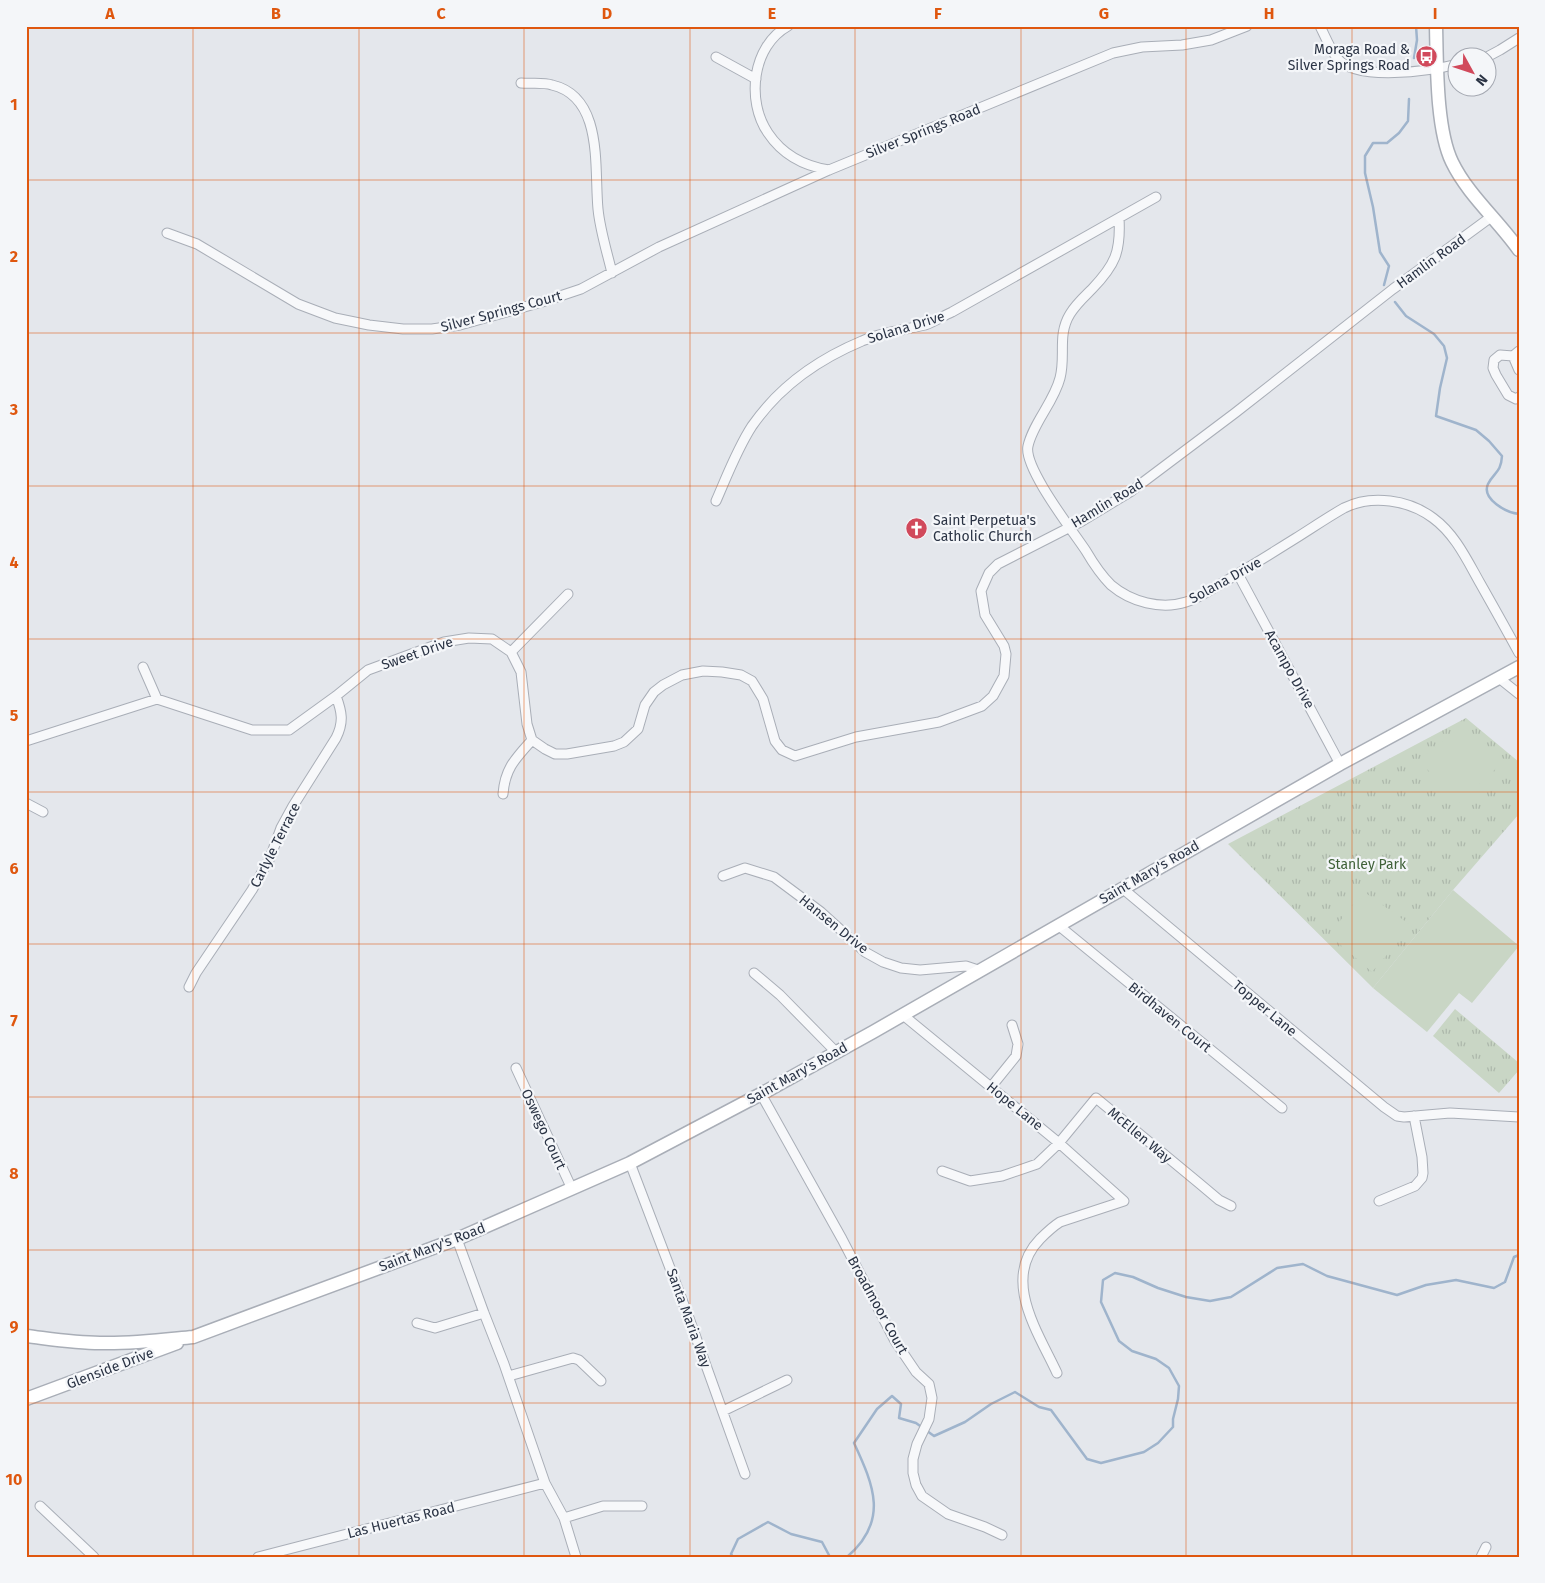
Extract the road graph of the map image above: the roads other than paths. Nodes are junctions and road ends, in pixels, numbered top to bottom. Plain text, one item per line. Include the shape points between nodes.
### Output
1 (788, 26) edge
2 (1247, 26) edge
3 (1320, 26) edge
4 (1436, 26) edge
5 (1519, 38) edge
6 (1498, 51) edge
7 (716, 57) dead end
8 (1448, 66) edge
9 (1437, 69) junction
10 (756, 79) junction
11 (521, 83) dead end
12 (828, 170) junction
13 (1156, 197) dead end
14 (1491, 217) junction
15 (1119, 218) junction
16 (167, 233) dead end
17 (1517, 245) edge
18 (612, 273) junction
19 (1516, 354) edge
20 (1519, 370) edge
21 (1519, 398) edge
22 (716, 501) dead end
23 (1070, 527) junction
24 (1238, 574) junction
25 (568, 594) dead end
26 (511, 652) junction
27 (1519, 652) edge
28 (143, 667) dead end
29 (1519, 667) edge
30 (1499, 678) junction
31 (1519, 694) edge
32 (336, 696) junction
33 (157, 699) junction
34 (532, 740) junction
35 (26, 741) edge
36 (1340, 764) junction
37 (503, 794) dead end
38 (26, 803) edge
39 (43, 812) dead end
40 (723, 876) dead end
41 (1122, 888) junction
42 (1058, 925) junction
43 (978, 970) junction
44 (754, 973) dead end
45 (189, 987) dead end
46 (903, 1015) junction
47 (1012, 1025) dead end
48 (836, 1052) junction
49 (516, 1068) dead end
50 (991, 1087) junction
51 (761, 1094) junction
52 (1282, 1108) dead end
53 (1414, 1116) junction
54 (1519, 1117) edge
55 (1060, 1143) junction
56 (630, 1163) junction
57 (942, 1171) dead end
58 (572, 1189) junction
59 (1379, 1201) dead end
60 (1231, 1206) dead end
61 (458, 1238) junction
62 (484, 1313) junction
63 (416, 1323) dead end
64 (26, 1336) edge
65 (193, 1337) junction
66 (1057, 1373) dead end
67 (509, 1376) junction
68 (787, 1380) dead end
69 (601, 1381) dead end
70 (26, 1399) edge
71 (723, 1411) junction
72 (745, 1474) dead end
73 (545, 1483) junction
74 (40, 1506) dead end
75 (642, 1506) dead end
76 (564, 1518) junction
77 (1002, 1535) dead end
78 (1486, 1547) dead end
79 (94, 1557) edge
80 (258, 1557) edge
81 (576, 1557) edge
82 (1481, 1557) edge

1 - 10 street via 780,30 758,62
2 - 12 street, Silver Springs Road via 1211,40 1113,53
3 - 9 street via 1337,58 1347,66 1361,71
4 - 9 street
5 - 6 street
7 - 10 street
8 - 9 street
9 - 14 street via 1442,123 1452,162
10 - 12 street via 759,115 767,132 798,160
11 - 18 street via 551,84 563,89 581,103 588,116 593,130 598,211
12 - 18 street, Silver Springs Road via 659,247
13 - 15 street, Solana Drive
14 - 17 street
14 - 23 street, Hamlin Road via 1130,492
15 - 22 street, Solana Drive via 952,312 925,324 863,340 821,361 780,394 753,425
15 - 23 street, Solana Drive via 1116,256 1108,271 1069,316 1062,334 1061,376 1028,444 1031,467
16 - 18 street, Silver Springs Court via 197,244 298,304 335,318 403,329 460,325 581,289
19 - 20 street
19 - 21 street via 1500,355 1494,360 1493,368 1508,395
23 - 24 street, Solana Drive via 1111,584 1126,595 1145,602 1160,605 1185,603
23 - 34 street, Hamlin Road via 998,564 985,580 981,591 985,614 1006,654 1000,684 982,706 939,722 856,737 795,756 782,750 775,741 763,699 752,681 741,675 703,671 682,675 654,692 638,729 624,742 555,754
24 - 27 street, Solana Drive via 1345,508 1372,501 1413,506 1445,528 1459,546
24 - 36 street, Acampo Drive
25 - 26 street
26 - 32 street, Sweet Drive via 486,639 444,642 368,670
26 - 34 street via 521,672
28 - 33 street
29 - 30 street, Saint Mary's Road
30 - 31 street
30 - 36 street, Saint Mary's Road
32 - 33 street, Sweet Drive via 289,730 252,730
32 - 45 street, Carlyle Terrace via 342,713 340,731 293,806 252,890
33 - 35 street
34 - 37 street via 510,766
36 - 41 street, Saint Mary's Road
38 - 39 street
40 - 43 street, Hansen Drive via 746,868 774,877 821,912 865,952 883,962 920,970 966,966
41 - 42 street, Saint Mary's Road
41 - 53 street, Topper Lane via 1384,1107 1397,1116
42 - 43 street, Saint Mary's Road
42 - 52 street, Birdhaven Court
43 - 46 street, Saint Mary's Road
44 - 48 street
46 - 48 street, Saint Mary's Road
46 - 50 street, Hope Lane
47 - 50 street via 1018,1044 1016,1056
48 - 51 street, Saint Mary's Road
49 - 58 street, Oswego Court
50 - 55 street, Hope Lane
51 - 56 street, Saint Mary's Road
51 - 77 street, Broadmoor Court via 895,1342 916,1372 929,1384 932,1398 929,1419 913,1459 913,1473 922,1496 948,1514
53 - 54 street, Topper Lane via 1450,1113
53 - 59 street via 1424,1173 1422,1178 1415,1186
55 - 57 street via 1037,1164 1002,1176 970,1181
55 - 60 street, McEllen Way via 1096,1098 1213,1195
55 - 66 street, Hope Lane via 1124,1201 1051,1227 1026,1259 1022,1288 1026,1305
56 - 58 street, Saint Mary's Road
56 - 71 street, Santa Maria Way
58 - 61 street, Saint Mary's Road
61 - 62 street
61 - 65 street, Saint Mary's Road
62 - 63 street via 435,1328
62 - 67 street
64 - 65 street, Saint Mary's Road via 101,1343
65 - 70 street, Glenside Drive
67 - 69 street via 573,1358
67 - 73 street
68 - 71 street
71 - 72 street, Santa Maria Way
73 - 76 street
73 - 80 street, Las Huertas Road
74 - 79 street
75 - 76 street via 603,1506
76 - 81 street
78 - 82 street

